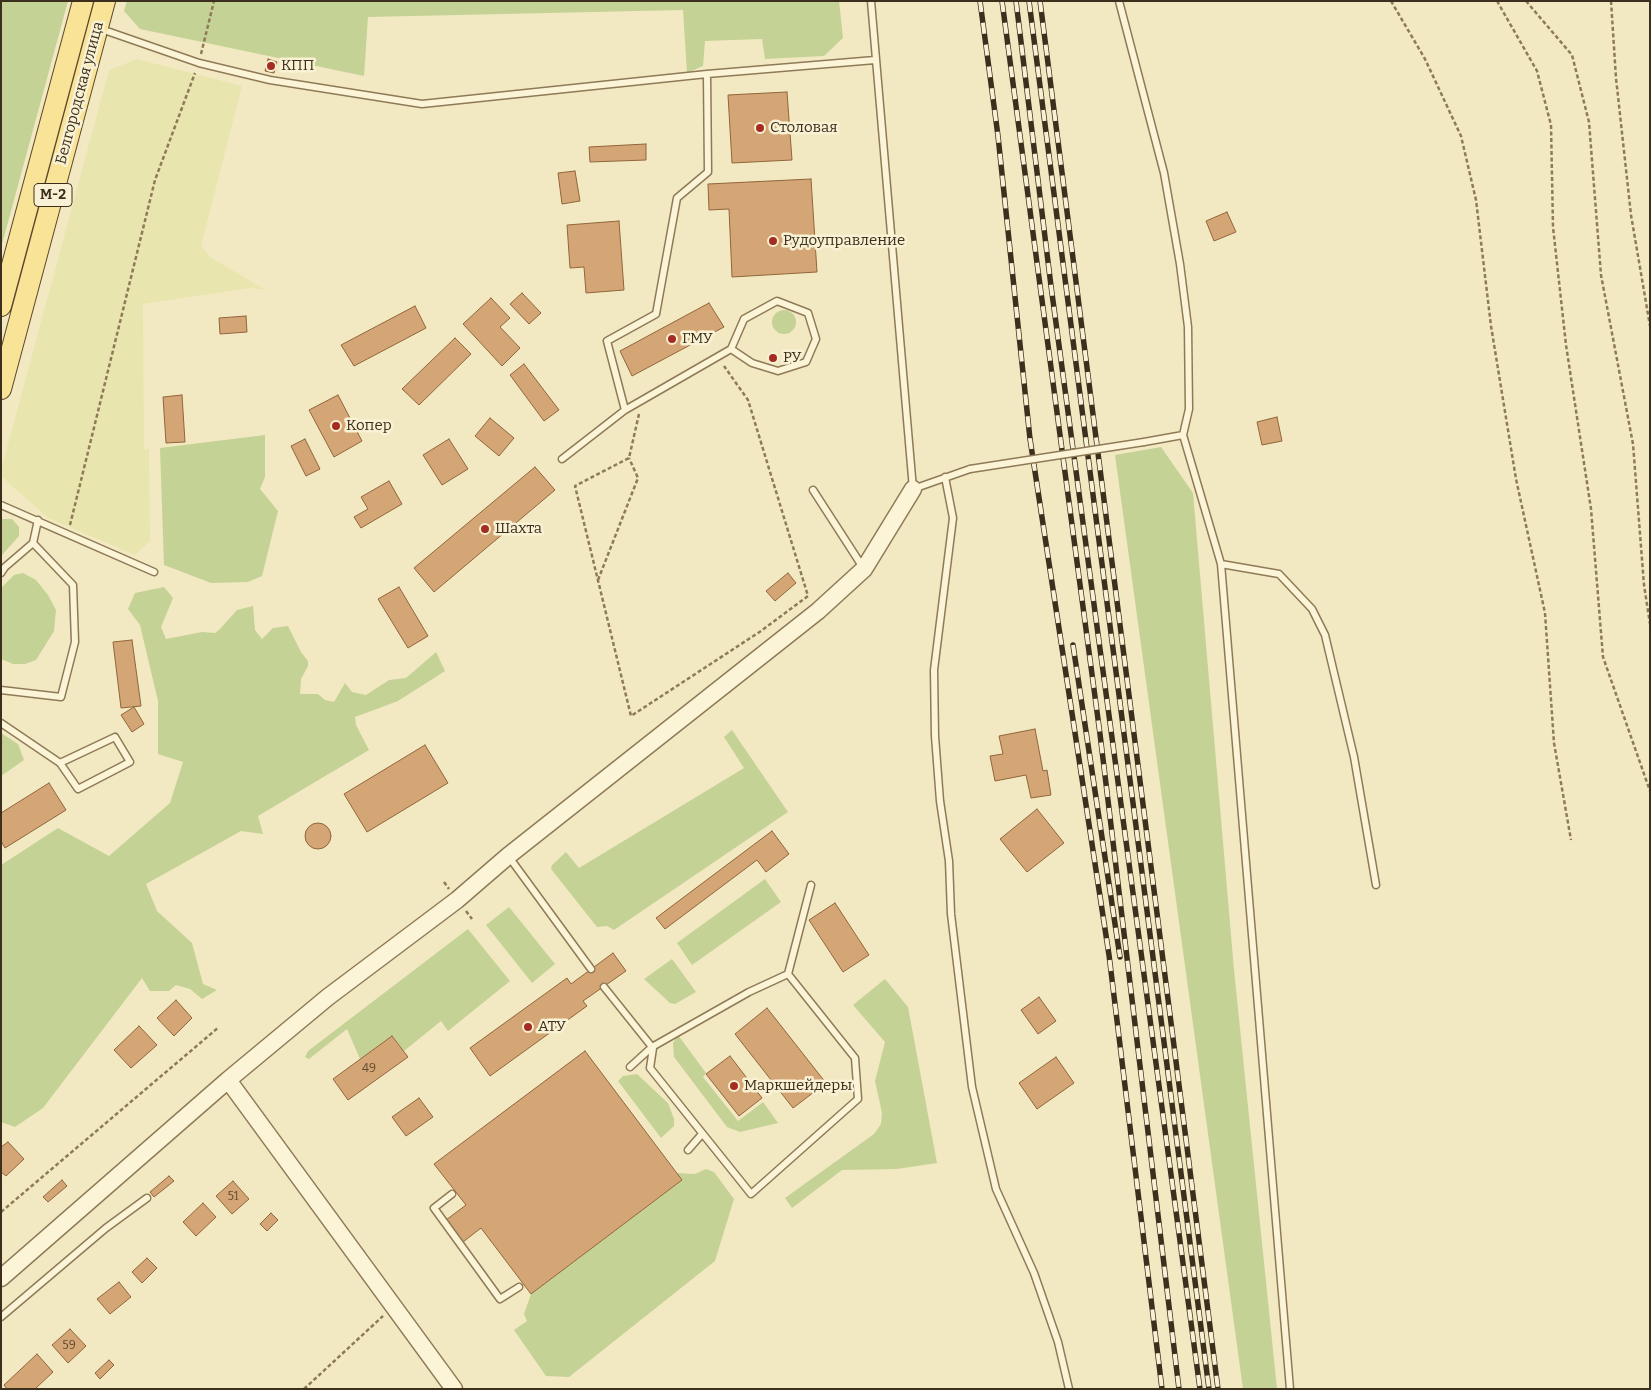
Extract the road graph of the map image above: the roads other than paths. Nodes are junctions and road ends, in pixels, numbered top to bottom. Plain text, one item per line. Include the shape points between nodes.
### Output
1 (83, 1) edge
2 (105, 1) edge
3 (870, 1) edge
4 (1119, 1) edge
5 (98, 28) junction
6 (875, 60) junction
7 (707, 74) junction
8 (1, 306) edge
9 (731, 349) junction
10 (1, 388) edge
11 (625, 410) junction
12 (1183, 435) junction
13 (562, 459) dead end
14 (945, 477) junction
15 (913, 489) junction
16 (813, 490) dead end
17 (1, 506) edge
18 (38, 520) junction
19 (33, 543) junction
20 (1221, 564) junction
21 (864, 569) junction
22 (154, 572) dead end
23 (1, 573) edge
24 (1, 690) edge
25 (1, 723) edge
26 (60, 763) junction
27 (508, 856) junction
28 (811, 884) dead end
29 (1376, 885) dead end
30 (591, 969) dead end
31 (788, 974) junction
32 (604, 987) dead end
33 (652, 1047) junction
34 (630, 1067) dead end
35 (228, 1080) junction
36 (702, 1134) junction
37 (688, 1150) dead end
38 (452, 1194) dead end
39 (147, 1198) dead end
40 (1, 1278) edge
41 (519, 1287) dead end
42 (1, 1317) edge
43 (454, 1389) edge
44 (1069, 1389) edge
45 (1290, 1389) edge

1 - 8 main road, Белгородская улица / М-2
2 - 5 main road, Белгородская улица / М-2
3 - 6 lane
4 - 12 lane via 1164,173 1180,264 1188,327 1189,400
5 - 7 lane via 199,63 270,80 422,104
5 - 10 main road, Белгородская улица / М-2
6 - 7 lane
6 - 15 lane
7 - 11 lane via 708,172 677,198 656,314 607,340
9 - 9 lane via 752,363 778,371 806,362 816,339 808,313 777,301 744,319
9 - 11 lane
11 - 13 lane
12 - 14 lane, bridge via 970,470
12 - 20 lane
14 - 15 lane
14 - 44 lane via 953,518 934,670 935,736 949,861 951,914 972,1087 996,1189 1034,1273 1058,1342
15 - 21 street
16 - 21 lane
17 - 18 lane
18 - 19 lane
18 - 22 lane
19 - 23 lane
19 - 24 lane via 73,585 75,642 61,697
20 - 29 lane via 1279,574 1312,609 1325,634 1354,757
20 - 45 lane
21 - 27 street via 818,611
25 - 26 lane
26 - 26 lane via 115,737 130,762 78,789
27 - 30 lane
27 - 35 street
28 - 31 lane
31 - 33 lane
31 - 36 lane via 855,1058 858,1099 750,1194
32 - 33 lane
33 - 34 lane
33 - 36 lane via 650,1068
35 - 40 street
35 - 43 street
36 - 37 lane
38 - 41 lane via 434,1208 439,1216 500,1299
39 - 42 lane via 106,1228

